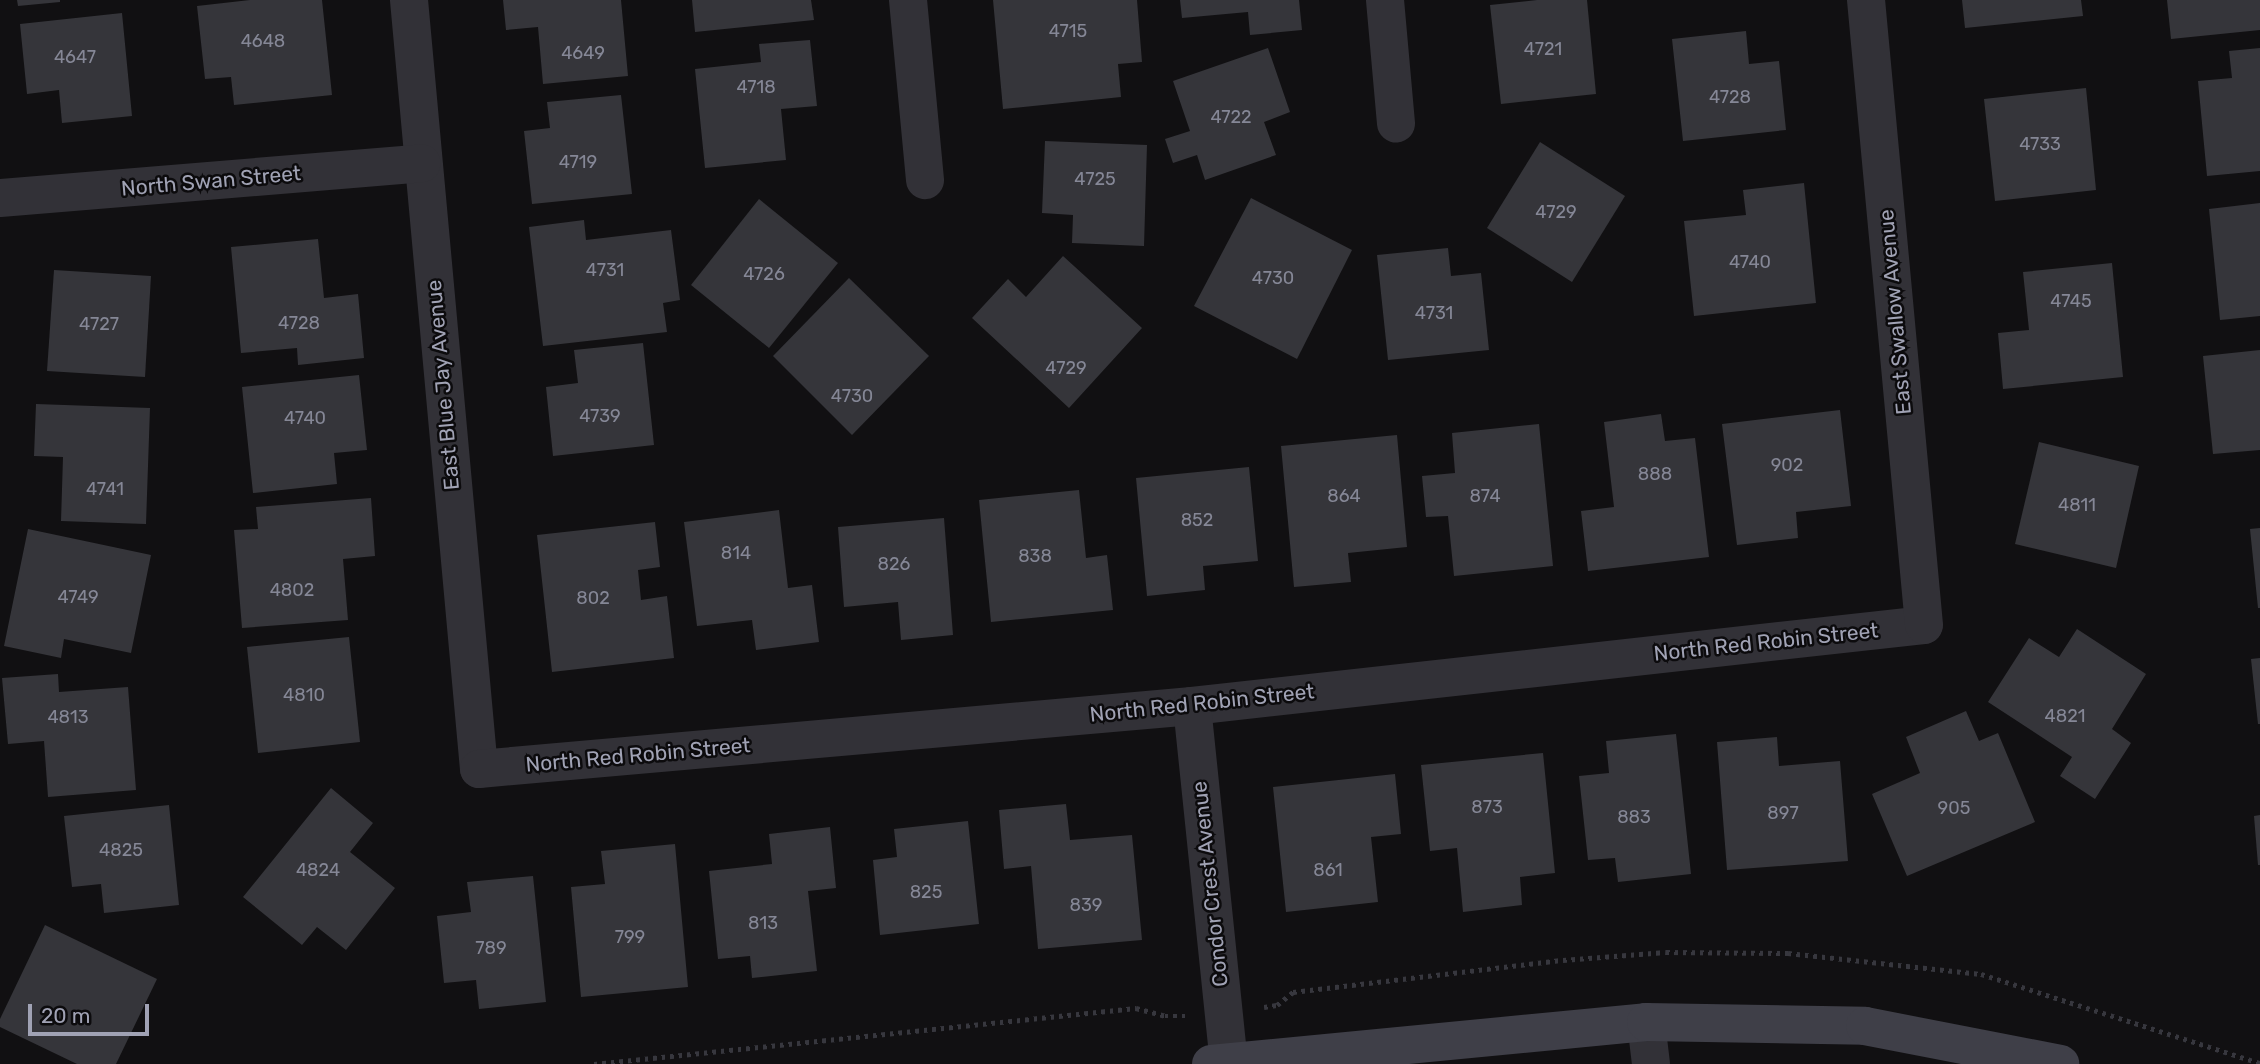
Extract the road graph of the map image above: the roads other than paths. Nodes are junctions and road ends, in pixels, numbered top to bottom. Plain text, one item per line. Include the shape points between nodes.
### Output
1 (409, 0) edge
2 (908, 0) edge
3 (1385, 0) edge
4 (1866, 0) edge
5 (1395, 124) dead end
6 (422, 163) junction
7 (925, 180) dead end
8 (0, 198) edge
9 (1924, 625) joint
10 (1192, 706) junction
11 (479, 769) joint
12 (1646, 1022) junction
13 (2044, 1062) edge
14 (1220, 1063) edge
15 (1651, 1064) edge

1 - 6 street, East Blue Jay Avenue
2 - 7 street
3 - 5 street
4 - 9 street, East Swallow Avenue
6 - 8 street, North Swan Street
6 - 11 street, East Blue Jay Avenue
9 - 10 street, North Red Robin Street
10 - 11 street, North Red Robin Street
10 - 14 street, Condor Crest Avenue
12 - 13 street via 1865,1026
12 - 14 street
12 - 15 street

